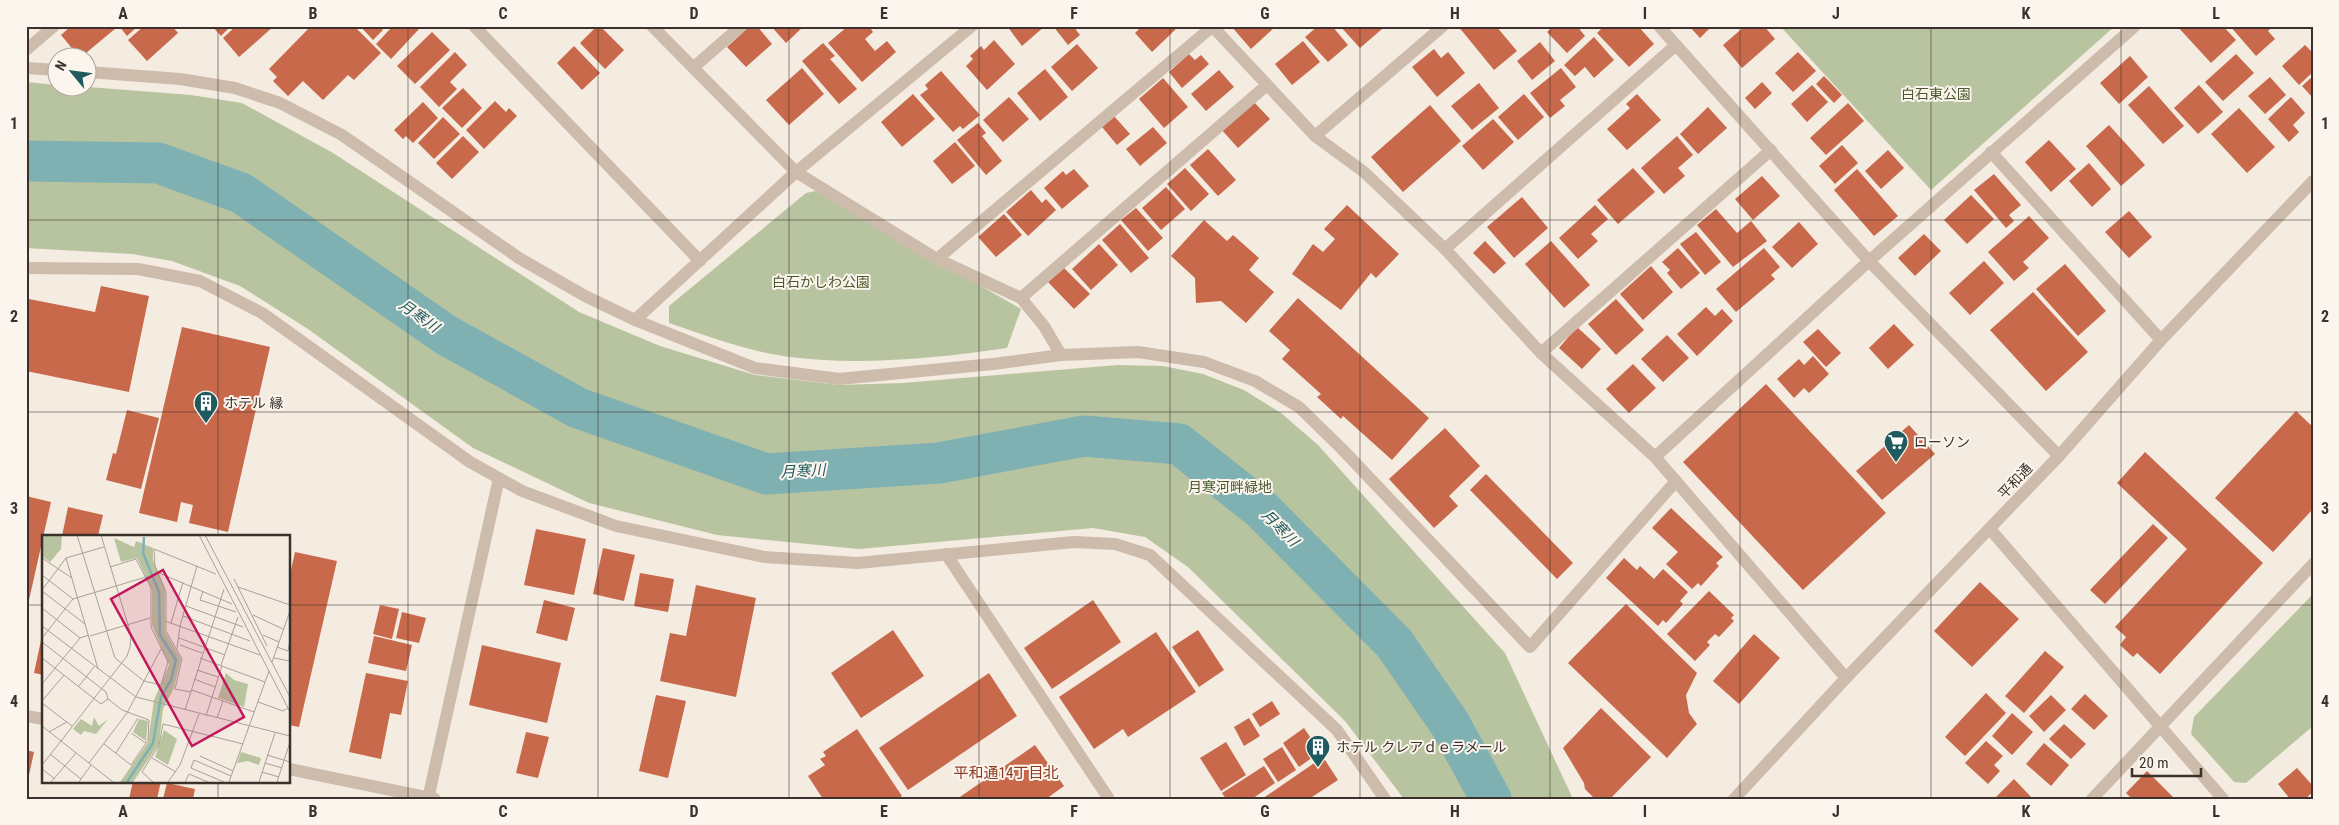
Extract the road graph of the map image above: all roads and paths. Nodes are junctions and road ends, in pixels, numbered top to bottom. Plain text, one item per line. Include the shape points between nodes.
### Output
1 (54, 26) edge
2 (474, 26) edge
3 (652, 26) edge
4 (741, 26) edge
5 (972, 26) edge
6 (1212, 26) edge
7 (1443, 26) edge
8 (1658, 26) edge
9 (2135, 26) edge
10 (1676, 45) junction
11 (26, 50) edge
12 (694, 67) junction
13 (26, 68) edge
14 (48, 69) edge
15 (98, 73) edge
16 (1267, 85) junction
17 (1315, 136) junction
18 (1771, 150) junction
19 (1991, 152) junction
20 (796, 172) junction
21 (2313, 181) edge
22 (1445, 249) junction
23 (937, 259) junction
24 (700, 261) junction
25 (1869, 261) junction
26 (26, 268) edge
27 (1021, 298) junction
28 (635, 320) junction
29 (2161, 340) junction
30 (1541, 353) junction
31 (1061, 355) junction
32 (2059, 456) junction
33 (1655, 457) junction
34 (499, 478) junction
35 (1676, 481) junction
36 (1990, 529) junction
37 (946, 554) junction
38 (2313, 564) edge
39 (1846, 678) junction
40 (26, 716) edge
41 (42, 719) edge
42 (2160, 726) junction
43 (290, 769) edge
44 (430, 798) edge
45 (1109, 799) edge
46 (1385, 799) edge
47 (1734, 799) edge
48 (2092, 799) edge
49 (2223, 799) edge

1 - 11 street
2 - 24 street
3 - 12 street
4 - 12 street
5 - 20 street
6 - 16 street
6 - 23 street
7 - 17 street
8 - 10 street
9 - 19 street
10 - 18 street
10 - 22 street
12 - 20 street
13 - 14 street
15 - 28 street via 180,79 235,88 280,104 342,135 519,258
16 - 17 street
16 - 27 street
17 - 22 street via 1364,172
18 - 25 street
18 - 30 street
19 - 25 street
19 - 29 street
20 - 23 street
20 - 24 street
21 - 29 street, 平和通
22 - 30 street
23 - 27 street
24 - 28 street
25 - 32 street
25 - 33 street
26 - 34 street via 138,269 200,281 262,313 424,430
27 - 31 street via 1044,326
28 - 31 street via 755,368 839,378
29 - 32 street, 平和通
30 - 33 street
31 - 35 street via 1138,352 1204,362 1255,381 1299,407 1530,647
32 - 36 street, 平和通
33 - 35 street
34 - 37 street via 522,491 616,526 764,557 858,563
34 - 44 street
35 - 39 street
36 - 39 street, 平和通
36 - 42 street
37 - 45 street
37 - 46 street via 1074,542 1115,544 1150,555 1337,730
38 - 42 street
39 - 47 street, 平和通
40 - 41 street
42 - 48 street
42 - 49 street
43 - 44 street

